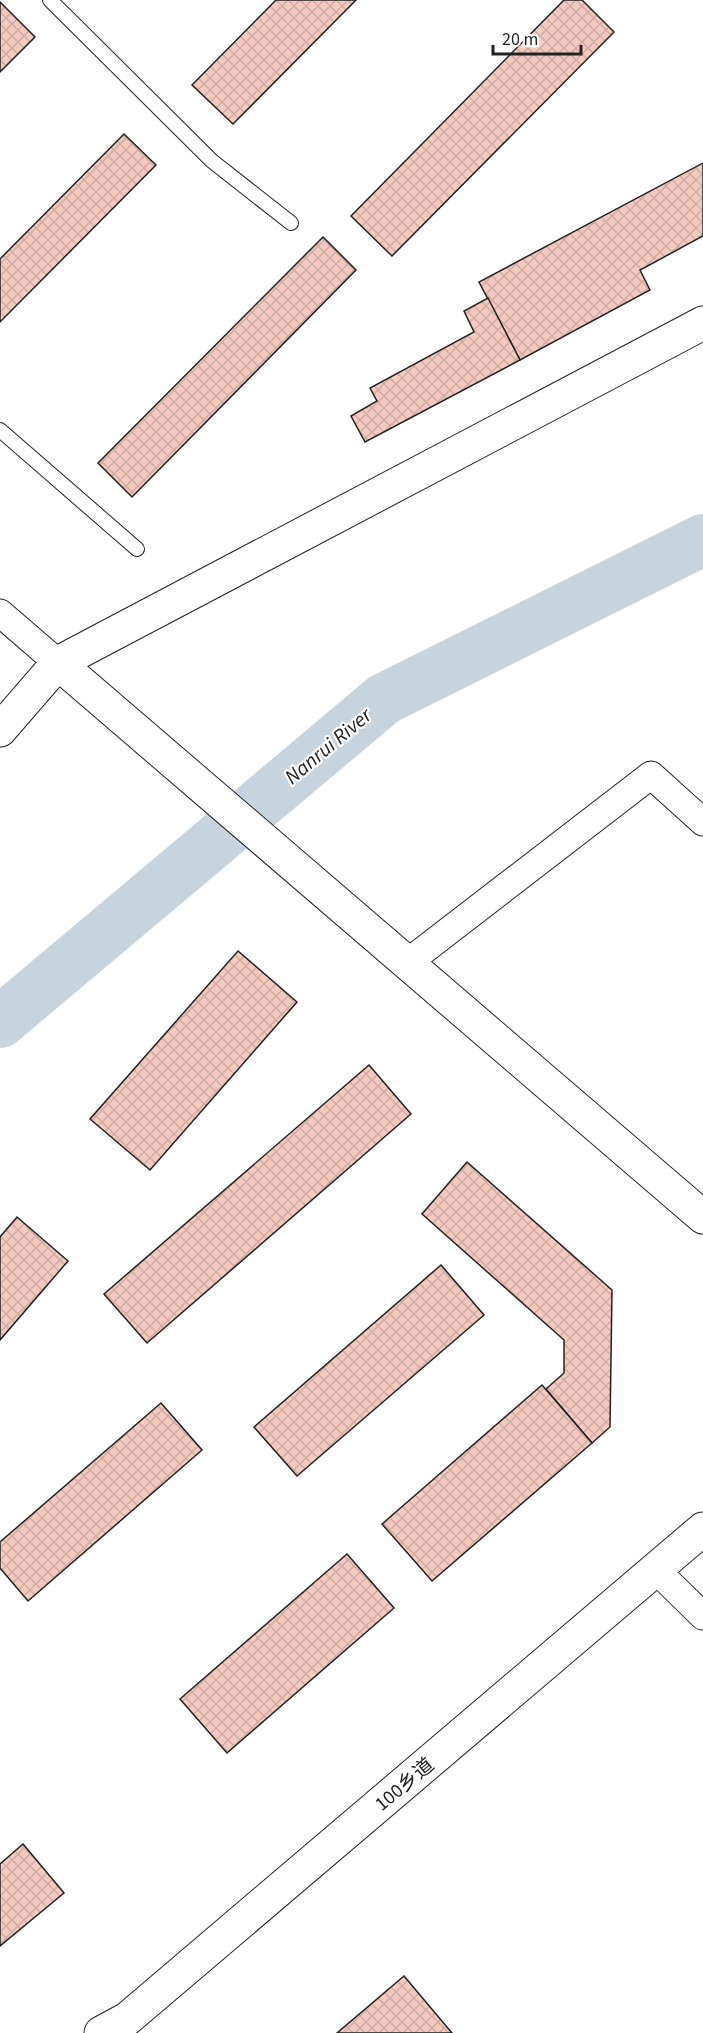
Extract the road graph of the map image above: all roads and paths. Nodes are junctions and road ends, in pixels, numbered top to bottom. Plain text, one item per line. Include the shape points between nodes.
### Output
1 (50, 0) edge
2 (291, 223) dead end
3 (703, 322) edge
4 (0, 430) edge
5 (137, 549) dead end
6 (0, 613) edge
7 (58, 663) junction
8 (0, 730) edge
9 (703, 822) edge
10 (407, 963) junction
11 (703, 1217) edge
12 (703, 1529) edge
13 (656, 1570) junction
14 (703, 1616) edge
15 (101, 2033) edge

1 - 2 lane via 212,161
3 - 7 street
4 - 5 lane
6 - 7 street
7 - 8 street
7 - 10 street
9 - 10 street via 651,775
10 - 11 street
12 - 13 street, 100乡道
13 - 14 street
13 - 15 street, 100乡道 via 127,2019

